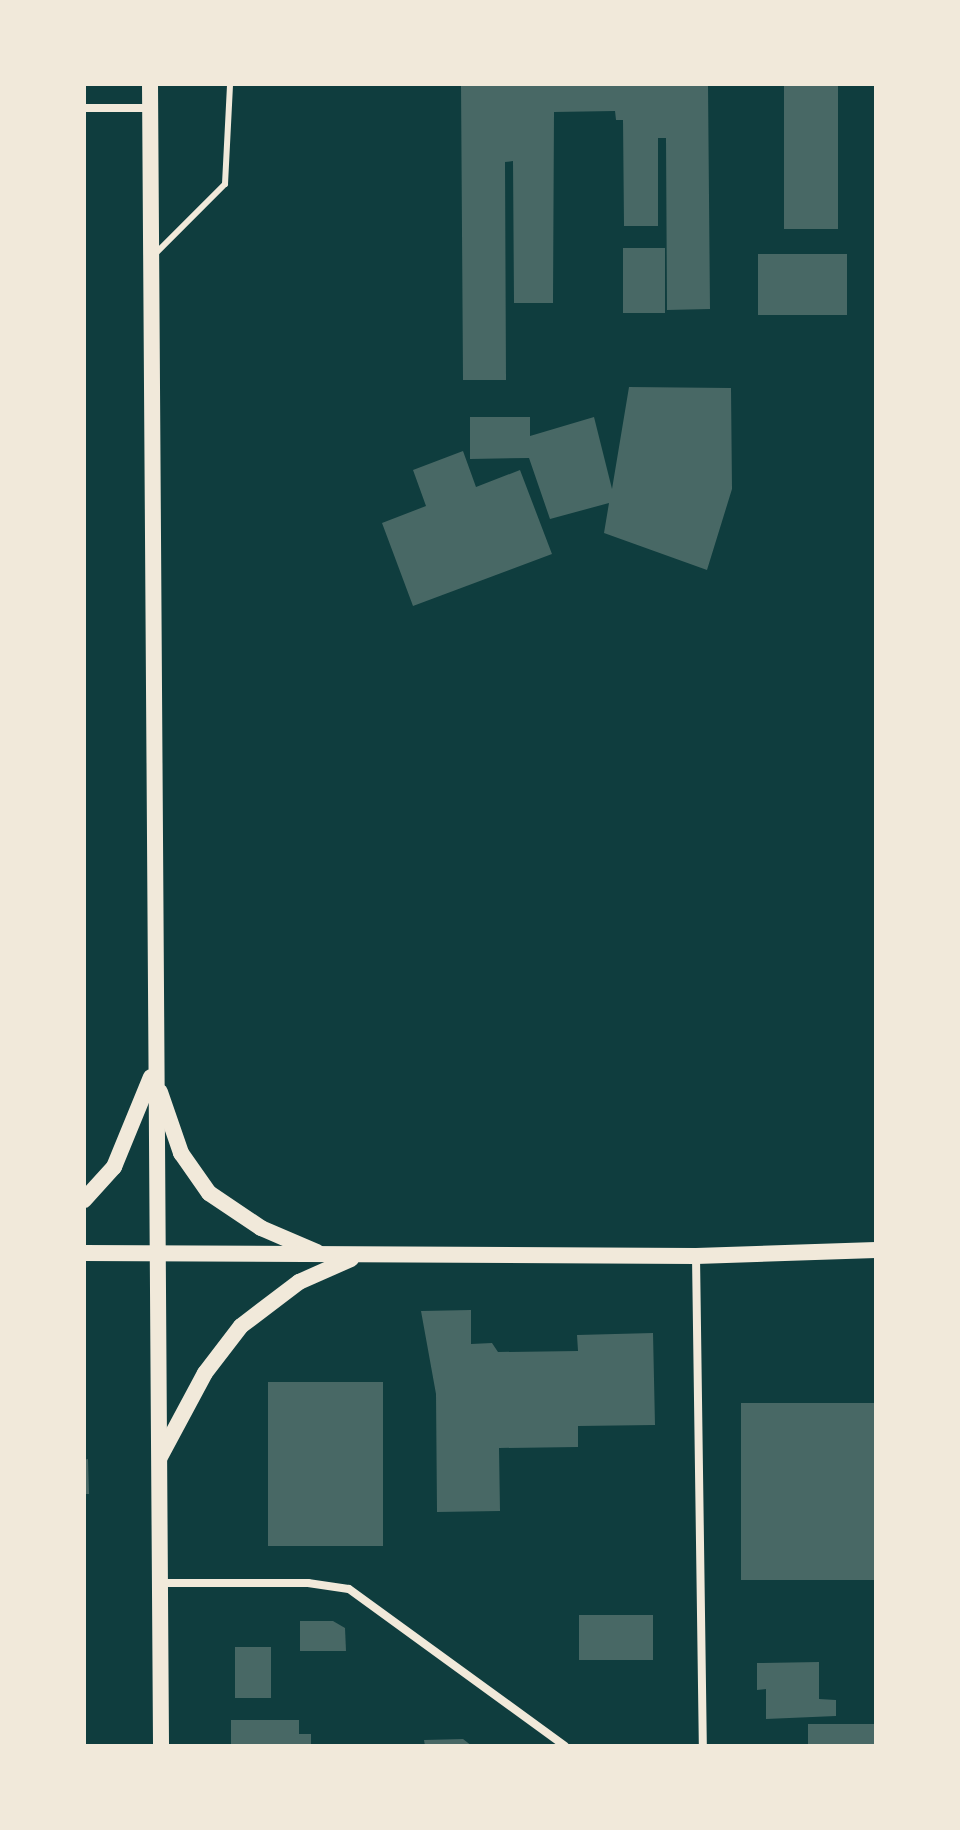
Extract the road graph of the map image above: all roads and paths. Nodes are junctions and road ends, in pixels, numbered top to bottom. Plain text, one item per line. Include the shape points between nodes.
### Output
1 (150, 84) edge
2 (230, 84) edge
3 (84, 108) edge
4 (150, 108) junction
5 (151, 258) junction
6 (157, 1059) junction
7 (156, 1079) junction
8 (84, 1200) edge
9 (876, 1250) edge
10 (84, 1253) edge
11 (157, 1254) junction
12 (323, 1255) junction
13 (360, 1255) junction
14 (696, 1256) junction
15 (159, 1459) junction
16 (159, 1583) junction
17 (161, 1746) edge
18 (565, 1746) edge
19 (703, 1746) edge

1 - 4 main road
2 - 5 lane via 225,184
3 - 4 street
4 - 5 main road
5 - 6 main road
6 - 7 main road
6 - 8 main road via 119,1158
7 - 11 main road
7 - 12 main road via 181,1153 206,1189 249,1221
9 - 14 main road
10 - 11 main road
11 - 12 main road
11 - 15 main road
12 - 13 main road
13 - 14 main road
13 - 15 main road via 299,1282 241,1326 205,1373
14 - 19 street
15 - 16 main road
16 - 17 main road
16 - 18 street via 308,1583 349,1589

